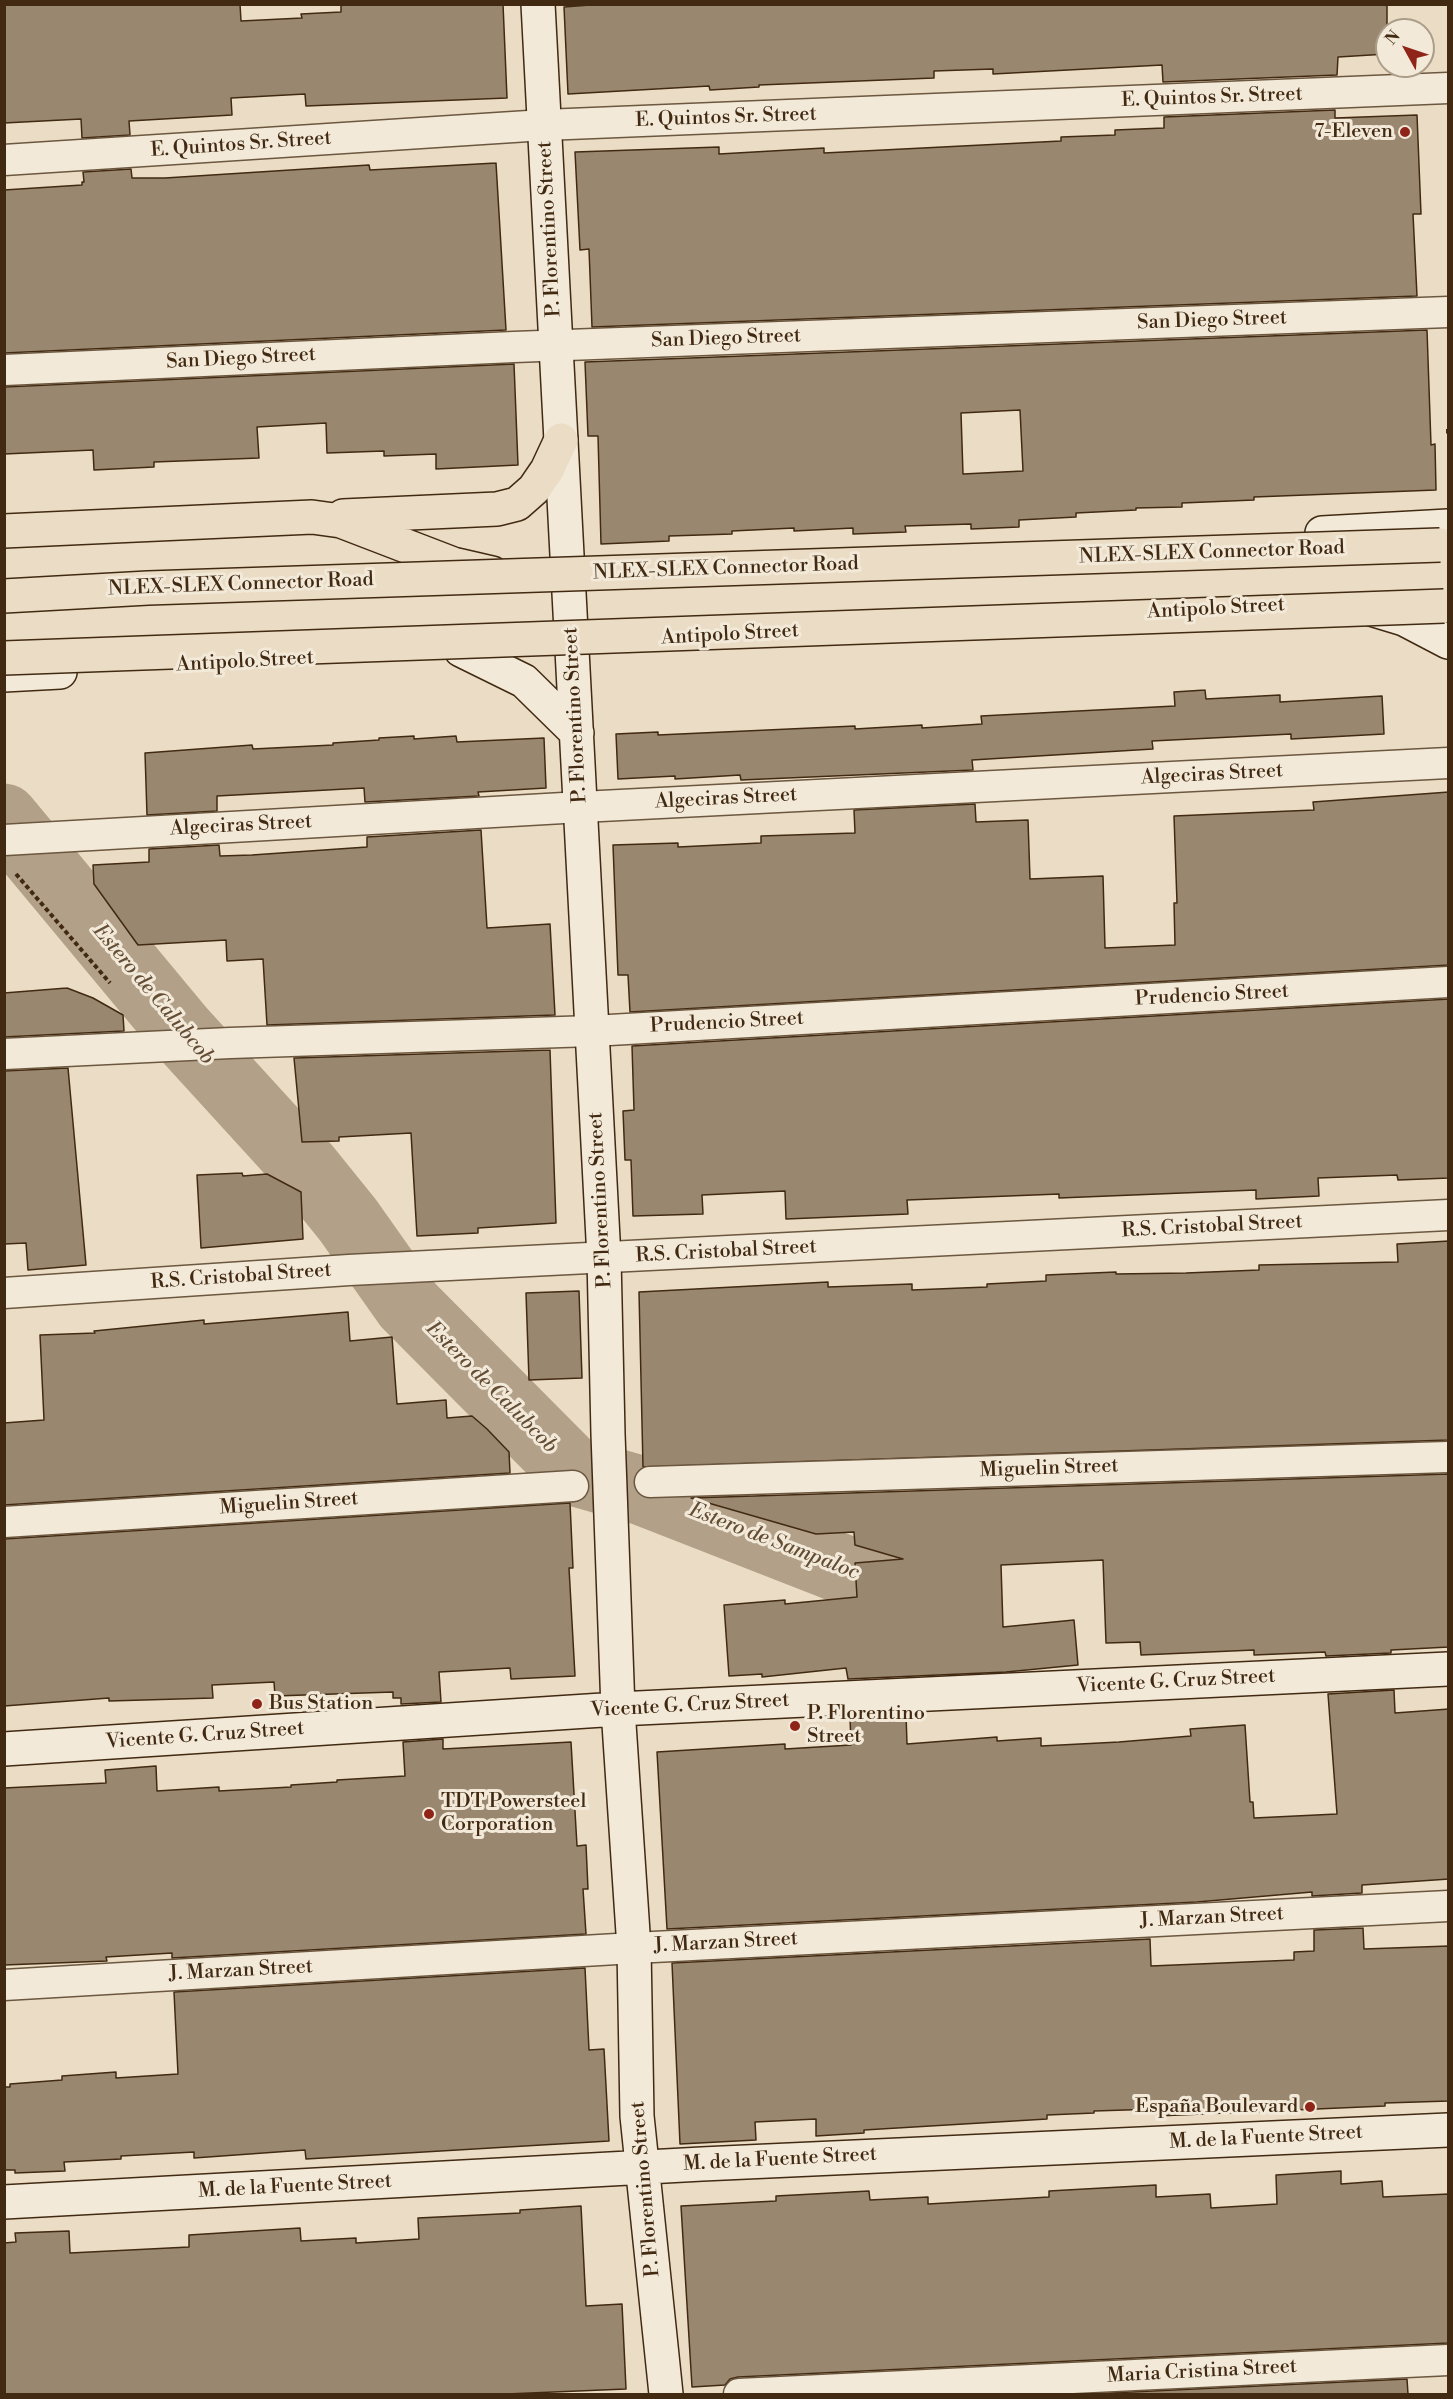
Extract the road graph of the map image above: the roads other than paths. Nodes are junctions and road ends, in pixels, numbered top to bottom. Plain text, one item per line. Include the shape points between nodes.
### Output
1 (538, 4) edge
2 (1449, 88) edge
3 (544, 125) junction
4 (4, 160) edge
5 (1449, 312) edge
6 (556, 345) junction
7 (4, 370) edge
8 (561, 440) junction
9 (312, 517) junction
10 (1449, 526) edge
11 (4, 531) edge
12 (1449, 544) edge
13 (569, 577) junction
14 (4, 596) edge
15 (1449, 606) edge
16 (1449, 642) edge
17 (572, 644) junction
18 (461, 650) junction
19 (4, 658) edge
20 (4, 675) edge
21 (577, 733) junction
22 (1449, 763) edge
23 (581, 807) junction
24 (4, 840) edge
25 (1449, 982) edge
26 (592, 1030) junction
27 (4, 1054) edge
28 (1449, 1215) edge
29 (604, 1258) junction
30 (4, 1293) edge
31 (1449, 1457) edge
32 (650, 1482) dead end
33 (573, 1486) dead end
34 (4, 1522) edge
35 (1449, 1669) edge
36 (618, 1709) junction
37 (4, 1749) edge
38 (1449, 1906) edge
39 (634, 1948) junction
40 (4, 1985) edge
41 (1449, 2130) edge
42 (641, 2167) junction
43 (4, 2202) edge
44 (1449, 2360) edge
45 (666, 2394) edge
46 (739, 2394) edge

1 - 3 street, P. Florentino Street
2 - 3 street, E. Quintos Sr. Street
3 - 4 street, E. Quintos Sr. Street
3 - 6 street, P. Florentino Street
5 - 6 street, San Diego Street
6 - 7 street, San Diego Street
6 - 8 street, P. Florentino Street
8 - 9 highway via 534,489 517,504 497,509
8 - 13 street, P. Florentino Street
9 - 11 highway
9 - 13 highway via 341,521 479,571
10 - 13 street
12 - 14 highway, NLEX-SLEX Connector Road, bridge
13 - 17 street, P. Florentino Street
15 - 19 highway, bridge
16 - 17 street, Antipolo Street via 1404,619 1351,602
17 - 18 street, Antipolo Street
17 - 21 street, P. Florentino Street
18 - 20 street, Antipolo Street
18 - 21 street via 524,681
21 - 23 street, P. Florentino Street
22 - 23 street, Algeciras Street
23 - 24 street, Algeciras Street
23 - 26 street, P. Florentino Street
25 - 26 street, Prudencio Street
26 - 27 street, Prudencio Street
26 - 29 street, P. Florentino Street
28 - 29 street, R.S. Cristobal Street
29 - 30 street, R.S. Cristobal Street
29 - 36 street, P. Florentino Street
31 - 32 street, Miguelin Street
33 - 34 street, Miguelin Street
35 - 36 street, Vicente G. Cruz Street
36 - 37 street, Vicente G. Cruz Street
36 - 39 street, P. Florentino Street
38 - 39 street, J. Marzan Street
39 - 40 street, J. Marzan Street
39 - 42 street, P. Florentino Street
41 - 42 street, M. de la Fuente Street
42 - 43 street, M. de la Fuente Street
42 - 45 street, P. Florentino Street
44 - 46 street, Maria Cristina Street

